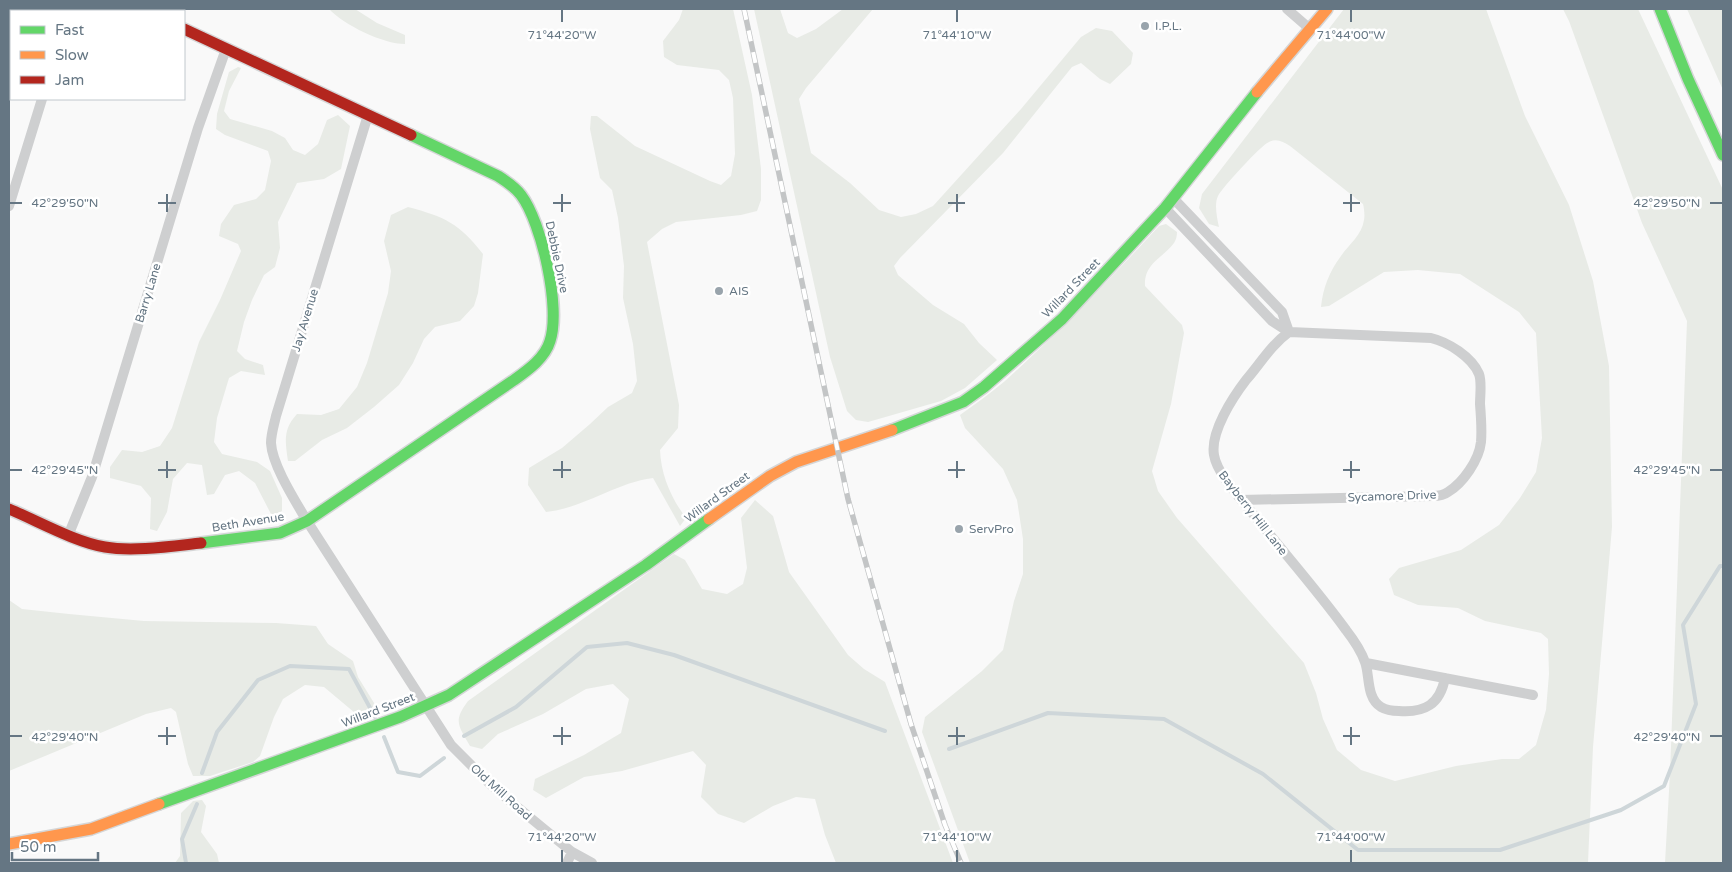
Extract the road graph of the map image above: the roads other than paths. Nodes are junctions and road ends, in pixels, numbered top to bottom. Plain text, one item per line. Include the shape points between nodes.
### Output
1 (1286, 9) edge
2 (1327, 9) edge
3 (1660, 9) edge
4 (185, 29) edge
5 (1310, 29) junction
6 (226, 49) junction
7 (42, 100) edge
8 (368, 115) junction
9 (1723, 155) edge
10 (1173, 198) junction
11 (9, 206) edge
12 (1165, 208) junction
13 (1289, 332) junction
14 (1241, 500) junction
15 (9, 510) edge
16 (307, 521) junction
17 (68, 536) junction
18 (1366, 663) junction
19 (1445, 678) junction
20 (1533, 695) dead end
21 (426, 706) junction
22 (9, 844) edge
23 (572, 852) junction
24 (567, 863) edge
25 (592, 863) edge

1 - 5 street
2 - 5 street, Willard Street
3 - 9 street
4 - 6 street, Debbie Drive
5 - 10 street, Willard Street
6 - 8 street, Debbie Drive
6 - 17 street, Barry Lane via 198,128 92,476
7 - 11 street
8 - 16 street, Jay Avenue via 272,435 272,451
8 - 16 street, Debbie Drive via 488,171 516,188 537,227 552,296 554,325 544,352 526,370
10 - 12 street, Willard Street
10 - 13 street via 1282,312
12 - 13 street via 1272,321
12 - 21 street, Willard Street via 1062,319 963,402 915,422 810,456 770,476 643,567 448,695
13 - 14 street, Bayberry Hill Lane via 1278,340 1236,394 1215,439 1216,463
13 - 14 street, Sycamore Drive via 1426,337 1449,344 1471,363 1479,375 1480,448 1460,482 1439,496
14 - 18 street, Bayberry Hill Lane via 1346,629
15 - 17 street, Beth Avenue
16 - 17 street, Beth Avenue via 280,533 173,546 106,547
16 - 21 street
18 - 19 street
18 - 19 street, Bayberry Hill Lane via 1372,694 1379,706 1386,709 1412,711 1426,708 1441,692
19 - 20 street
21 - 22 street, Willard Street via 91,829
21 - 23 street, Old Mill Road via 459,754
23 - 24 street
23 - 25 street, Old Mill Road

